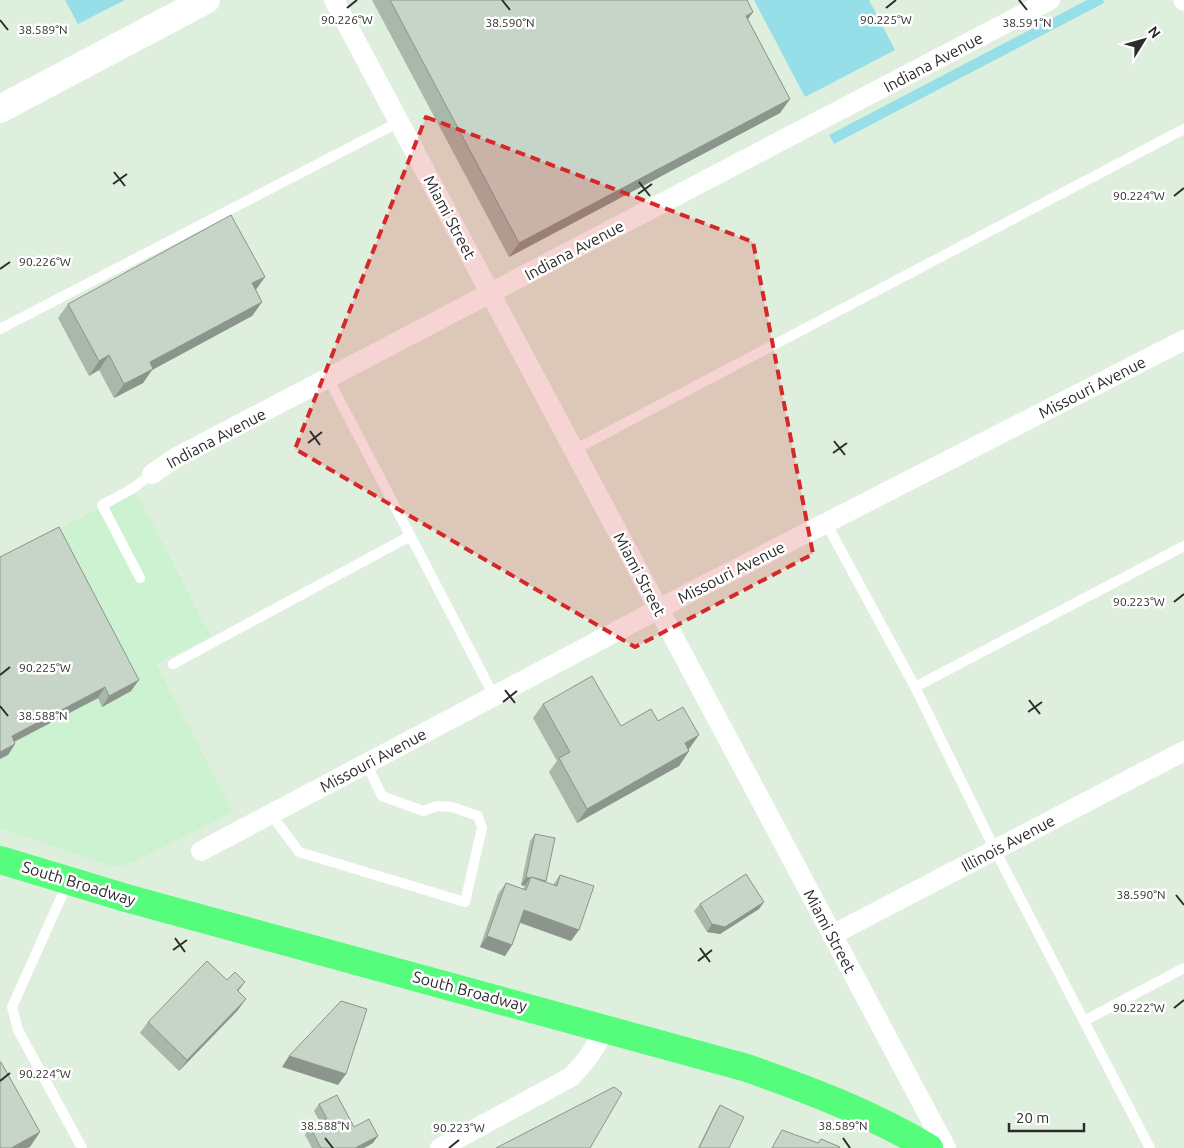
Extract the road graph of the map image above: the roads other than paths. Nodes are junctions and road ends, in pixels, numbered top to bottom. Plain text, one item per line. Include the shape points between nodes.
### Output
1 (206, 0) edge
2 (334, 0) edge
3 (1050, 0) edge
4 (0, 109) edge
5 (399, 122) junction
6 (1184, 129) edge
7 (491, 294) junction
8 (0, 329) edge
9 (1184, 340) edge
10 (328, 378) junction
11 (574, 450) junction
12 (152, 474) joint
13 (826, 523) junction
14 (410, 536) junction
15 (1184, 546) edge
16 (140, 578) dead end
17 (659, 609) junction
18 (173, 664) dead end
19 (915, 687) junction
20 (494, 696) junction
21 (1184, 751) edge
22 (366, 763) junction
23 (271, 814) junction
24 (995, 850) junction
25 (202, 851) dead end
26 (0, 860) edge
27 (68, 881) junction
28 (832, 935) junction
29 (1184, 968) edge
30 (1084, 1021) junction
31 (604, 1027) junction
32 (82, 1148) edge
33 (440, 1148) edge
34 (929, 1148) edge
35 (946, 1148) edge
36 (1150, 1148) edge

1 - 4 main road
2 - 5 street, Miami Street
3 - 7 street, Indiana Avenue
5 - 7 street, Miami Street
5 - 8 lane
6 - 11 lane
7 - 10 street, Indiana Avenue
7 - 11 street, Miami Street
9 - 13 street, Missouri Avenue
10 - 12 street, Indiana Avenue via 177,457
10 - 14 lane
11 - 17 street, Miami Street
12 - 16 lane, Indiana Avenue via 102,505
13 - 17 street, Missouri Avenue
13 - 19 lane
14 - 18 lane
14 - 20 lane
15 - 19 lane
17 - 20 street, Missouri Avenue
17 - 28 street, Miami Street
19 - 24 lane
20 - 22 street, Missouri Avenue
21 - 24 street, Illinois Avenue
22 - 23 street, Missouri Avenue
22 - 23 lane via 382,796 424,811 437,806 452,807 478,816 482,828 465,902 299,852
23 - 25 street, Missouri Avenue
24 - 28 street, Illinois Avenue
24 - 30 lane
26 - 27 main road, South Broadway
27 - 31 main road, South Broadway
27 - 32 lane via 12,1007 18,1030
28 - 35 street, Miami Street
29 - 30 lane
30 - 36 lane
31 - 33 street via 588,1060 570,1077
31 - 34 main road, South Broadway via 747,1068 823,1095

